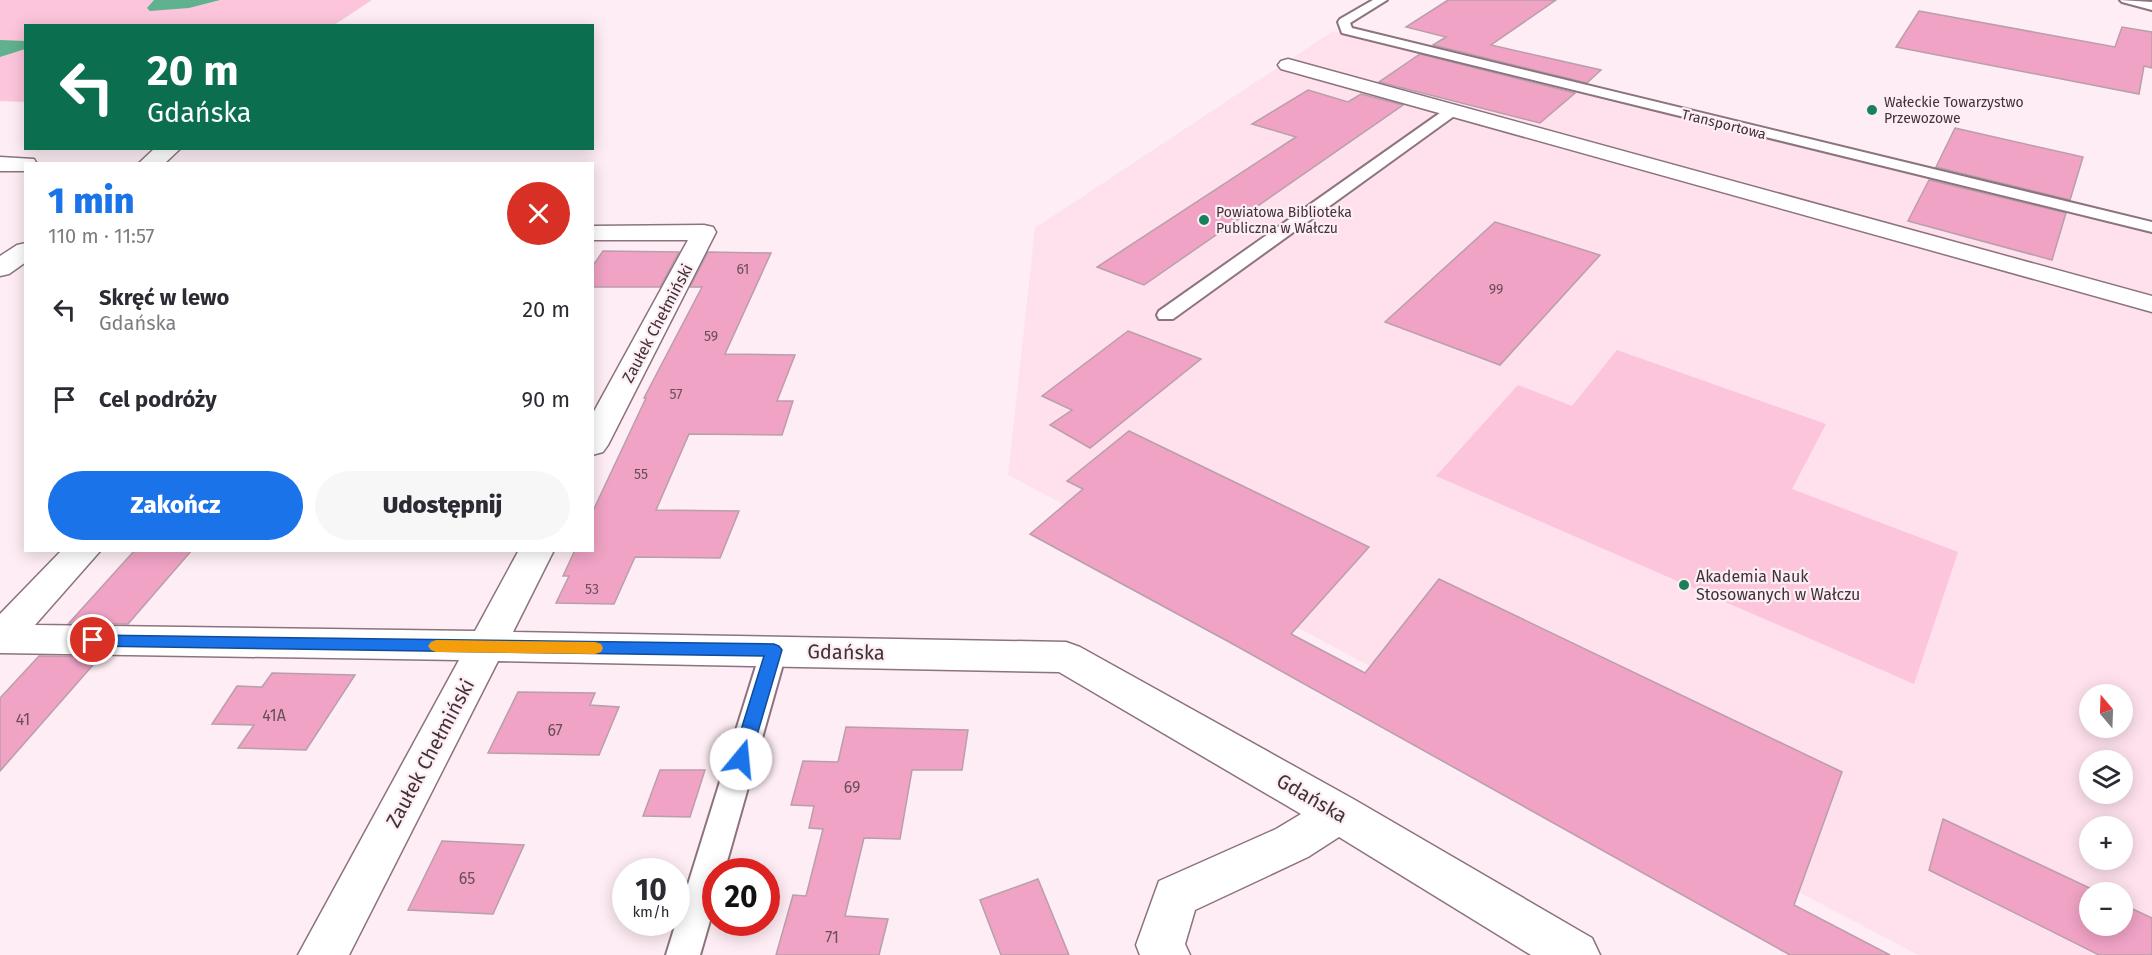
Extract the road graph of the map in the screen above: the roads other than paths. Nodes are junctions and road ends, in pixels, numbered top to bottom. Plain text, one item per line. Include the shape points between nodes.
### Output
1 (1381, 0) edge
2 (2126, 0) edge
3 (2152, 6) edge
4 (1288, 65) dead end
5 (1452, 111) junction
6 (167, 150) edge
7 (152, 162) edge
8 (0, 164) edge
9 (24, 164) edge
10 (2152, 227) edge
11 (594, 233) edge
12 (24, 251) edge
13 (0, 268) edge
14 (2152, 304) edge
15 (1166, 315) dead end
16 (594, 441) edge
17 (82, 552) edge
18 (536, 552) edge
19 (0, 638) edge
20 (486, 647) junction
21 (774, 650) junction
22 (1339, 814) junction
23 (322, 955) edge
24 (682, 955) edge
25 (1165, 955) edge
26 (1575, 955) edge

1 - 10 lane, Transportowa via 1344,21 1346,30
2 - 3 lane
4 - 5 street
5 - 14 street
5 - 15 lane
6 - 7 street
8 - 9 street
11 - 16 street, Zaułek Chełmiński via 704,232
12 - 13 street
17 - 19 street
18 - 20 street, Zaułek Chełmiński
19 - 20 street, Gdańska
20 - 21 street, Gdańska
20 - 23 street, Zaułek Chełmiński
21 - 22 street, Gdańska via 1066,657
21 - 24 lane
22 - 25 street via 1292,843 1176,896 1160,945
22 - 26 street, Gdańska

